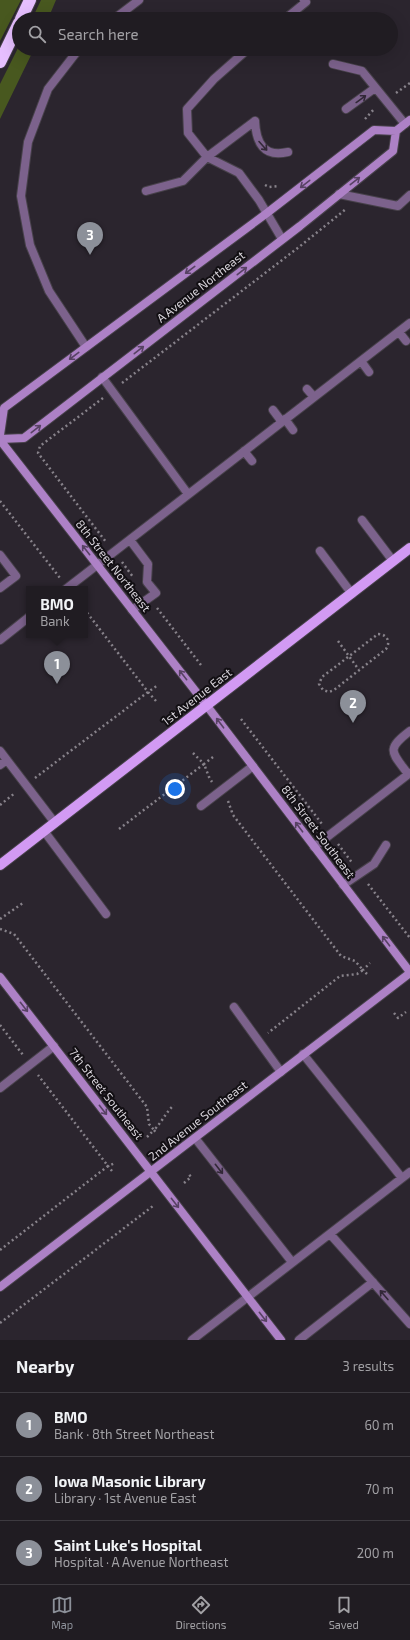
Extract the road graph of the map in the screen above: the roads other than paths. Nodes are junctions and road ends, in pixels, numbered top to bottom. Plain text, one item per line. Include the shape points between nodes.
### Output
1 (30, 0) edge
2 (139, 0) edge
3 (304, 0) edge
4 (24, 12) edge
5 (123, 12) edge
6 (294, 12) edge
7 (12, 37) edge
8 (74, 56) edge
9 (240, 56) edge
10 (0, 62) edge
11 (333, 64) dead end
12 (375, 88) junction
13 (346, 110) dead end
14 (407, 122) edge
15 (396, 131) junction
16 (288, 152) dead end
17 (207, 157) junction
18 (146, 191) dead end
19 (339, 194) junction
20 (410, 195) edge
21 (267, 213) junction
22 (282, 239) junction
23 (410, 323) edge
24 (399, 332) junction
25 (406, 341) dead end
26 (86, 347) junction
27 (361, 361) junction
28 (369, 372) dead end
29 (102, 377) junction
30 (307, 389) dead end
31 (314, 397) junction
32 (273, 410) dead end
33 (284, 421) junction
34 (293, 430) dead end
35 (0, 434) edge
36 (0, 440) edge
37 (244, 451) junction
38 (252, 461) dead end
39 (188, 494) junction
40 (362, 520) dead end
41 (130, 540) junction
42 (410, 548) edge
43 (320, 552) dead end
44 (0, 555) edge
45 (393, 561) junction
46 (97, 565) junction
47 (70, 586) edge
48 (0, 588) edge
49 (352, 594) junction
50 (132, 610) junction
51 (26, 619) edge
52 (0, 640) edge
53 (207, 706) junction
54 (410, 731) edge
55 (0, 751) edge
56 (3, 763) edge
57 (253, 766) junction
58 (409, 774) edge
59 (201, 806) dead end
60 (55, 823) junction
61 (44, 831) junction
62 (386, 845) dead end
63 (314, 847) junction
64 (0, 865) edge
65 (343, 885) junction
66 (106, 914) dead end
67 (410, 972) edge
68 (0, 977) edge
69 (234, 1007) dead end
70 (54, 1046) junction
71 (303, 1054) junction
72 (281, 1072) junction
73 (0, 1088) edge
74 (194, 1138) junction
75 (151, 1172) junction
76 (410, 1172) edge
77 (402, 1178) junction
78 (330, 1234) junction
79 (292, 1262) junction
80 (373, 1282) junction
81 (0, 1287) edge
82 (247, 1296) junction
83 (410, 1324) edge
84 (192, 1340) edge
85 (281, 1340) edge
86 (299, 1340) edge

1 - 4 highway
2 - 5 lane
3 - 6 lane via 306,2
7 - 10 highway
8 - 26 lane via 48,89 28,142 21,196 30,245 49,291
9 - 17 lane via 186,109 188,133
11 - 12 lane via 362,71
13 -> 12 lane
12 - 14 lane
14 - 15 main road
19 -> 15 main road, A Avenue Northeast via 393,151
15 -> 21 main road, A Avenue Northeast via 374,130
17 -> 16 lane via 256,121 256,134 261,146 268,152 278,155
17 - 18 lane via 183,181
17 - 21 lane via 239,173
19 - 20 lane via 398,206
19 - 22 main road, A Avenue Northeast
21 - 22 lane
21 -> 26 main road, A Avenue Northeast
29 -> 22 main road, A Avenue Northeast
23 - 24 lane
24 - 25 lane
24 - 27 lane
26 -> 35 main road, A Avenue Northeast via 4,408
27 - 28 lane
27 - 31 lane
36 -> 29 main road, A Avenue Northeast via 24,438
29 - 39 lane
30 - 31 lane
31 - 33 lane
32 - 33 lane
33 - 34 lane
33 - 37 lane
46 -> 36 main road, 8th Street Northeast
37 - 38 lane
37 - 39 lane
39 - 41 lane
40 - 45 lane
41 - 46 lane
41 - 50 lane via 148,564 147,582 156,593
42 - 45 main road, 1st Avenue East
43 - 49 lane
44 - 48 lane via 16,576
45 - 49 main road, 1st Avenue East
46 - 47 lane
46 - 50 main road, 8th Street Northeast
49 - 53 main road, 1st Avenue East
53 -> 50 main road, 8th Street Northeast
51 - 52 lane
57 -> 53 main road, 8th Street Southeast
53 - 60 main road, 1st Avenue East
54 - 58 lane via 396,742 393,748 394,756
55 - 56 lane
56 - 60 lane via 26,785
57 - 59 lane
63 -> 57 main road, 8th Street Southeast
58 - 63 lane
60 - 61 main road, 1st Avenue East
61 - 64 main road, 1st Avenue East
61 - 66 lane
62 - 65 lane via 374,864
63 - 65 main road, 8th Street Southeast
67 -> 65 main road, 8th Street Southeast
67 - 71 main road, 2nd Avenue Southeast
68 -> 70 main road, 7th Street Southeast
69 - 72 lane
70 - 73 lane
70 -> 75 main road, 7th Street Southeast
71 - 72 main road, 2nd Avenue Southeast
71 - 77 lane
72 - 74 main road, 2nd Avenue Southeast
74 - 75 main road, 2nd Avenue Southeast
74 -> 79 lane
75 - 81 main road, 2nd Avenue Southeast
75 -> 82 main road, 7th Street Southeast
76 - 77 lane
77 - 78 lane
78 - 79 lane
78 - 80 lane
79 - 82 lane
83 -> 80 lane
80 - 86 lane
82 - 84 lane
82 -> 85 main road, 7th Street Southeast

